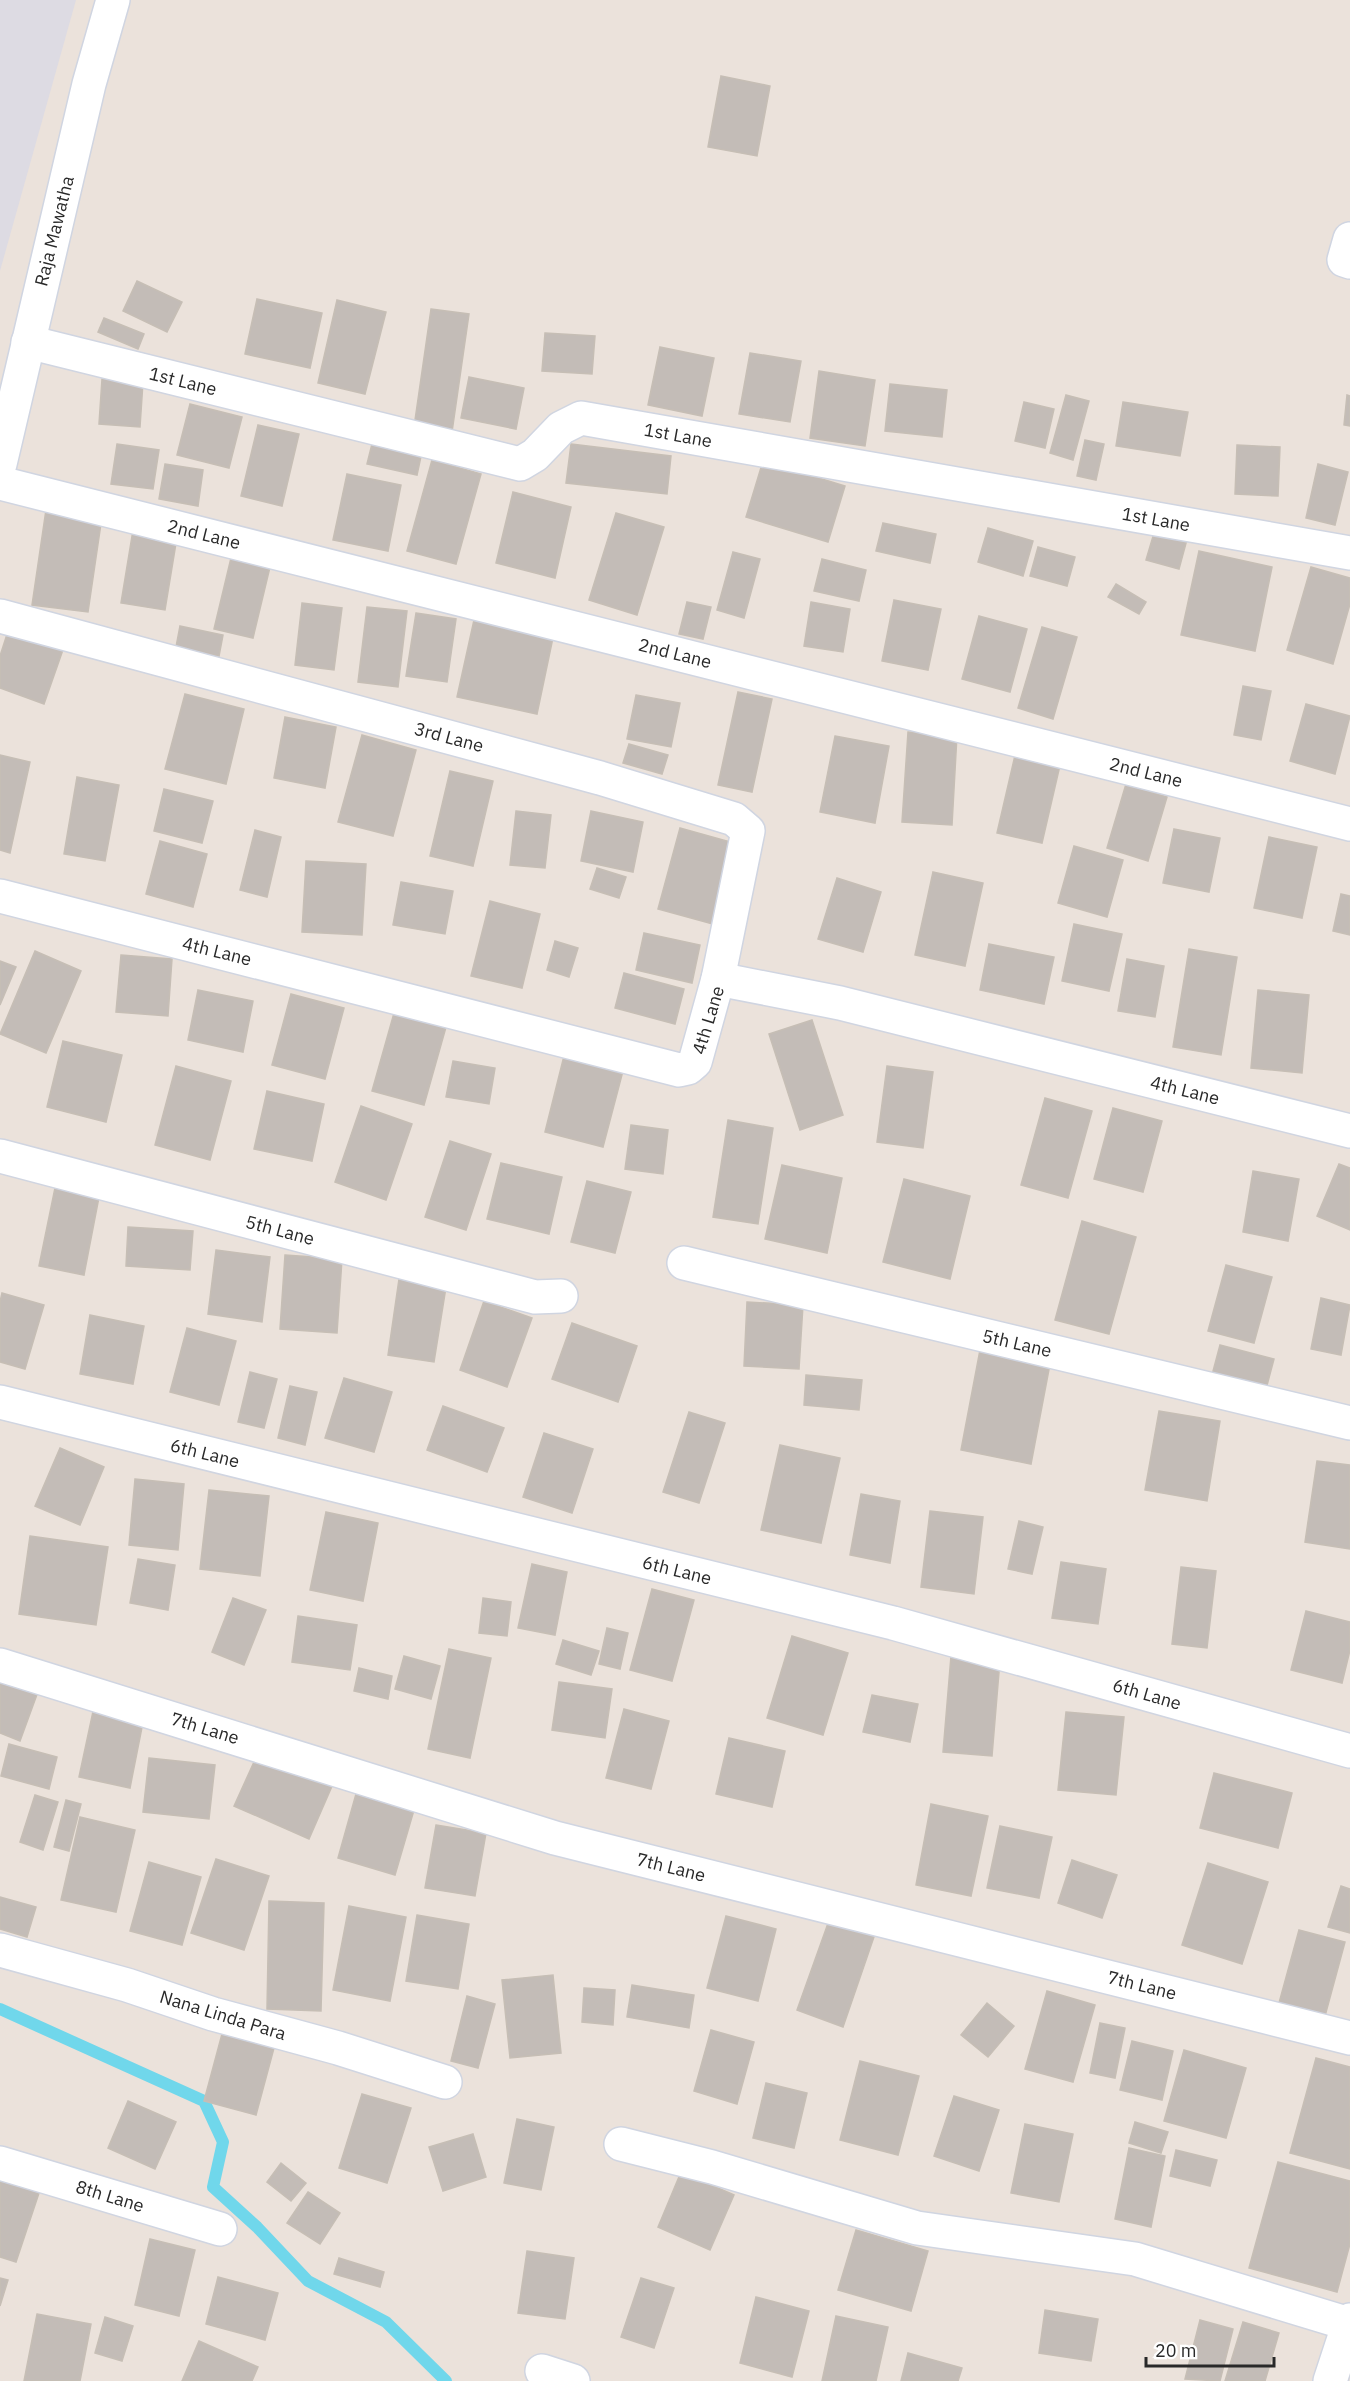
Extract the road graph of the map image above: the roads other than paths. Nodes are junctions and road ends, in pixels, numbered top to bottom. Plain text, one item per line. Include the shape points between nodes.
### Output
1 (113, 0) edge
2 (1350, 239) edge
3 (1350, 262) edge
4 (28, 342) junction
5 (0, 464) edge
6 (0, 483) edge
7 (1350, 553) edge
8 (0, 616) edge
9 (1350, 824) edge
10 (0, 896) edge
11 (718, 979) junction
12 (1350, 1131) edge
13 (0, 1156) edge
14 (684, 1263) dead end
15 (561, 1296) dead end
16 (0, 1402) edge
17 (1350, 1423) edge
18 (0, 1665) edge
19 (1350, 1751) edge
20 (0, 1950) edge
21 (1350, 2038) edge
22 (445, 2082) dead end
23 (621, 2144) dead end
24 (0, 2163) edge
25 (220, 2229) dead end
26 (1349, 2322) edge
27 (542, 2372) dead end
28 (573, 2381) edge
29 (1330, 2381) edge

1 - 4 street, Raja Mawatha via 89,84
2 - 3 street via 1344,260
4 - 5 street, Raja Mawatha
4 - 7 street, 1st Lane via 520,464 535,455 561,428 580,418
6 - 9 street, 2nd Lane
8 - 11 street, 3rd Lane via 600,778 734,819 748,831
10 - 11 street, 4th Lane via 679,1070 695,1062
11 - 12 street, 4th Lane via 840,1003
13 - 15 street, 5th Lane via 535,1298
14 - 17 street, 5th Lane
16 - 19 street, 6th Lane via 893,1623
18 - 21 street, 7th Lane via 555,1838
20 - 22 street, Nana Linda Para
23 - 26 street via 917,2228 1135,2259
24 - 25 street, 8th Lane
26 - 29 street
27 - 28 street

